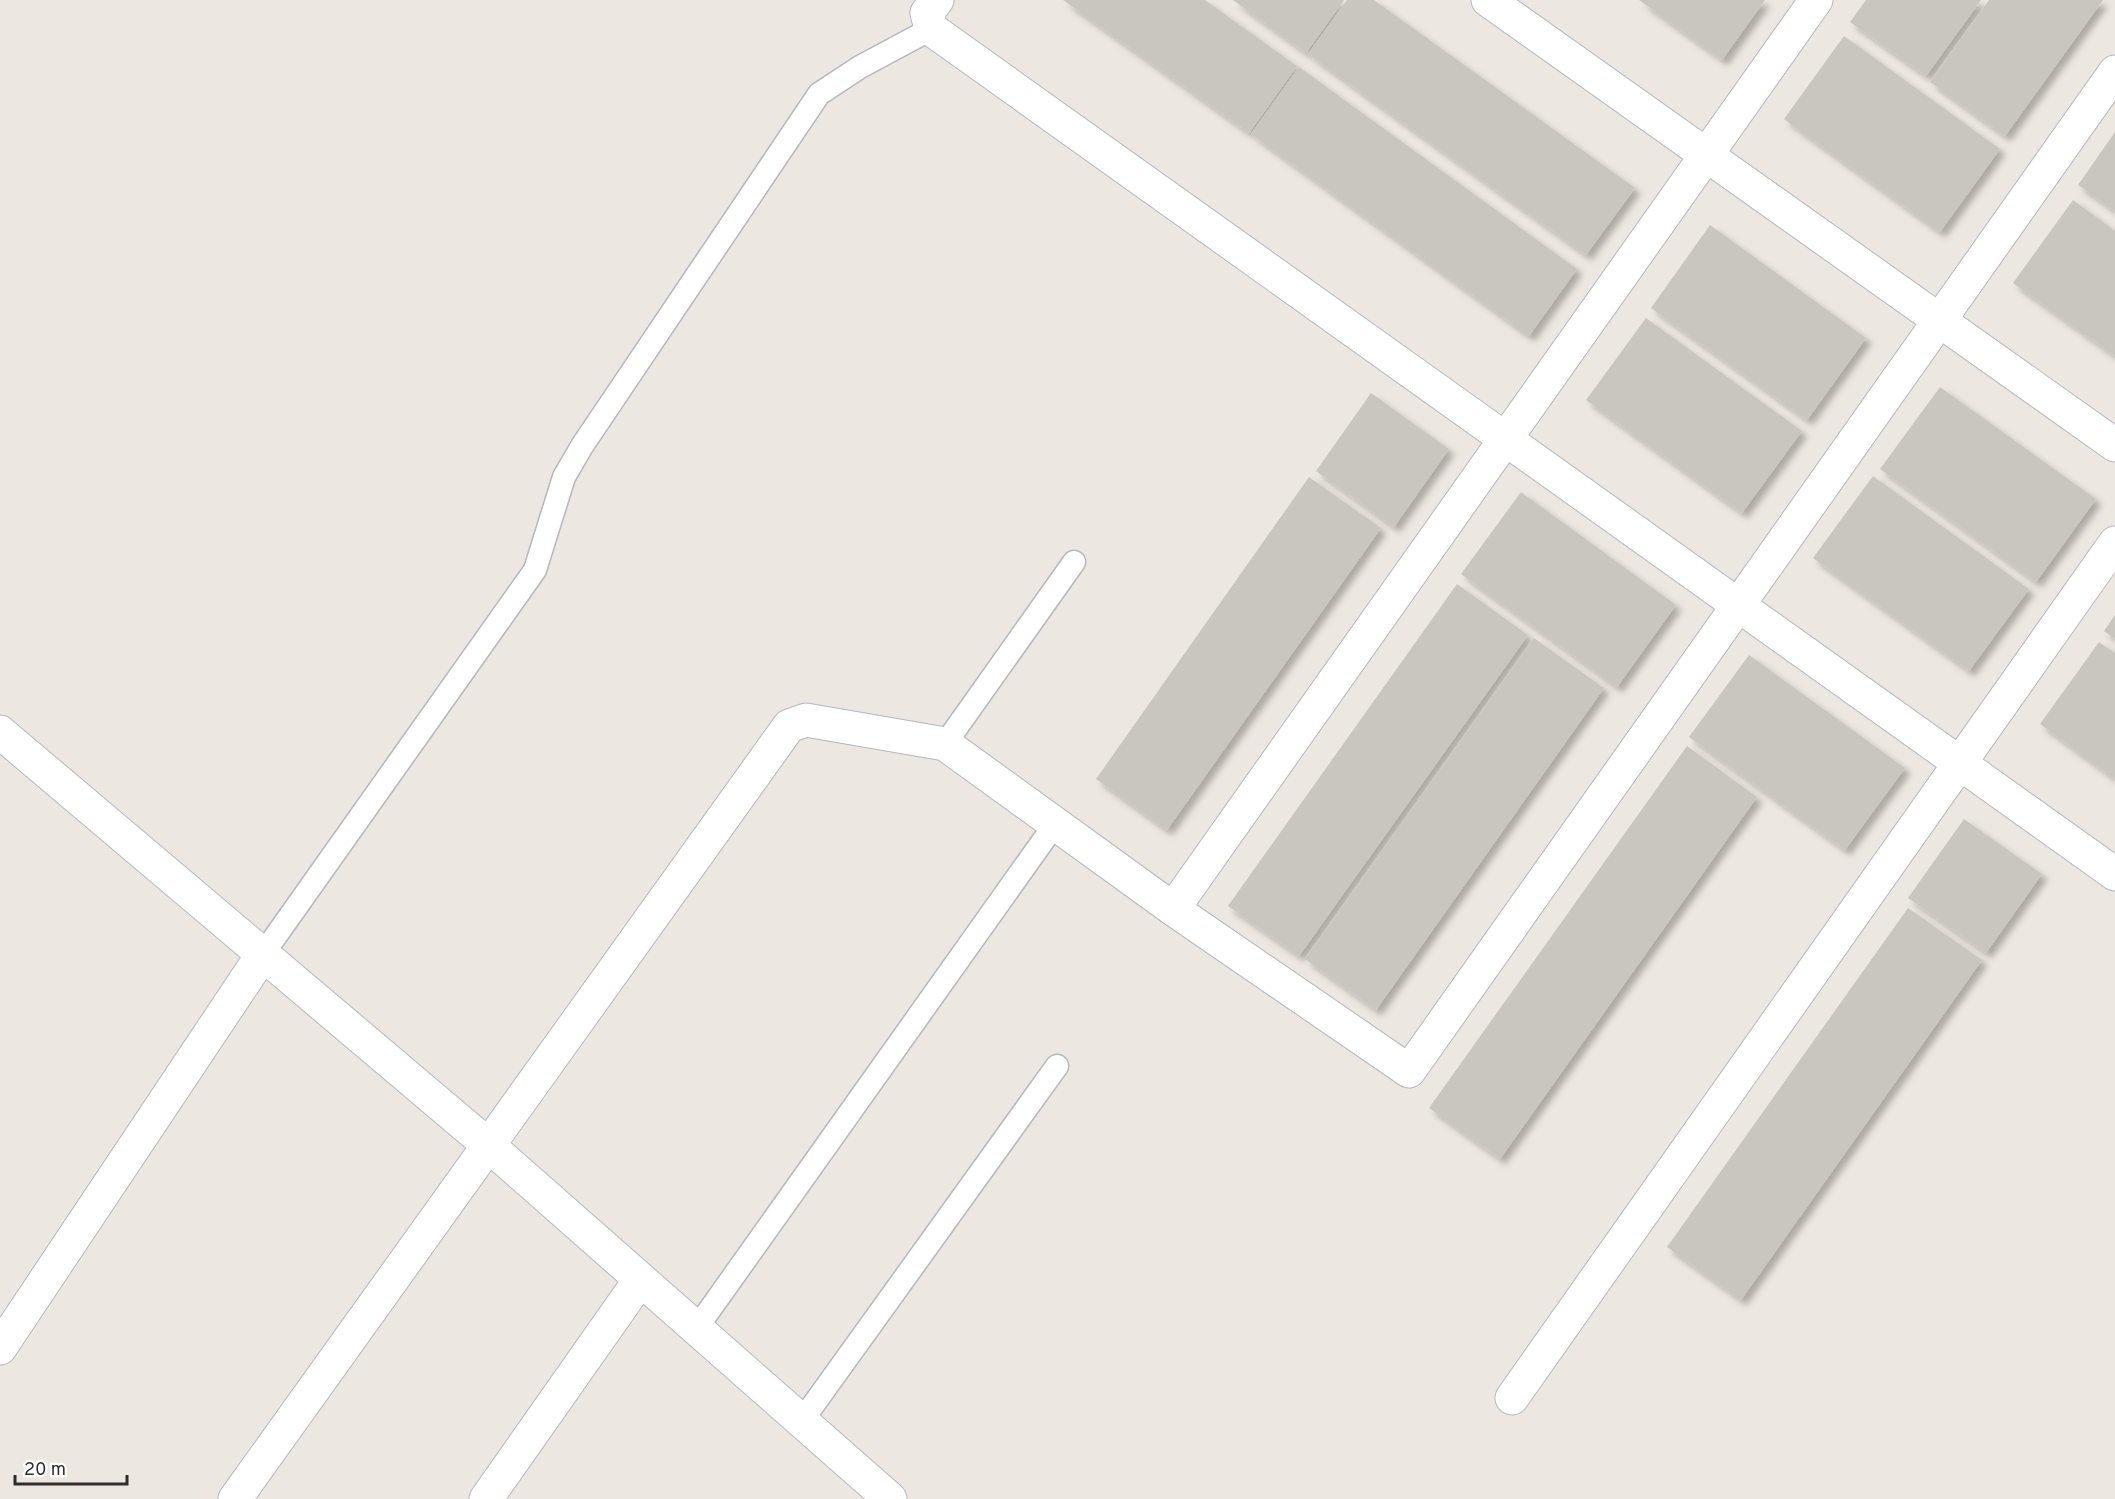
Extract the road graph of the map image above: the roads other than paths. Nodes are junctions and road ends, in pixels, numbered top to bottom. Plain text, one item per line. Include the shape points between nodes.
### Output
1 (1488, 0) edge
2 (1816, 0) edge
3 (934, 15) edge
4 (2115, 72) edge
5 (1706, 156) junction
6 (1940, 321) junction
7 (1506, 441) junction
8 (2115, 445) edge
9 (2115, 543) edge
10 (1074, 562) dead end
11 (1739, 607) junction
12 (0, 732) edge
13 (945, 744) junction
14 (1959, 763) junction
15 (1055, 824) junction
16 (2115, 874) edge
17 (1173, 909) junction
18 (263, 954) junction
19 (1057, 1066) dead end
20 (487, 1144) junction
21 (640, 1280) junction
22 (696, 1329) junction
23 (0, 1348) edge
24 (1512, 1398) dead end
25 (801, 1422) junction
26 (235, 1499) edge
27 (486, 1499) edge
28 (890, 1499) edge

1 - 5 street
2 - 5 street
3 - 7 street
3 - 18 lane via 819,94 582,446 564,477 536,570
4 - 6 street
5 - 6 street
5 - 7 street
6 - 8 street
6 - 11 street
7 - 11 street
7 - 17 street
9 - 14 street
10 - 13 lane
11 - 14 street
11 - 17 street via 1409,1071
12 - 18 street
13 - 15 street
13 - 20 street via 806,720 789,726
14 - 16 street
14 - 24 street
15 - 17 street
15 - 22 lane
18 - 20 street
18 - 23 street
19 - 25 lane
20 - 21 street
20 - 26 street
21 - 22 street
21 - 27 street
22 - 25 street
25 - 28 street

